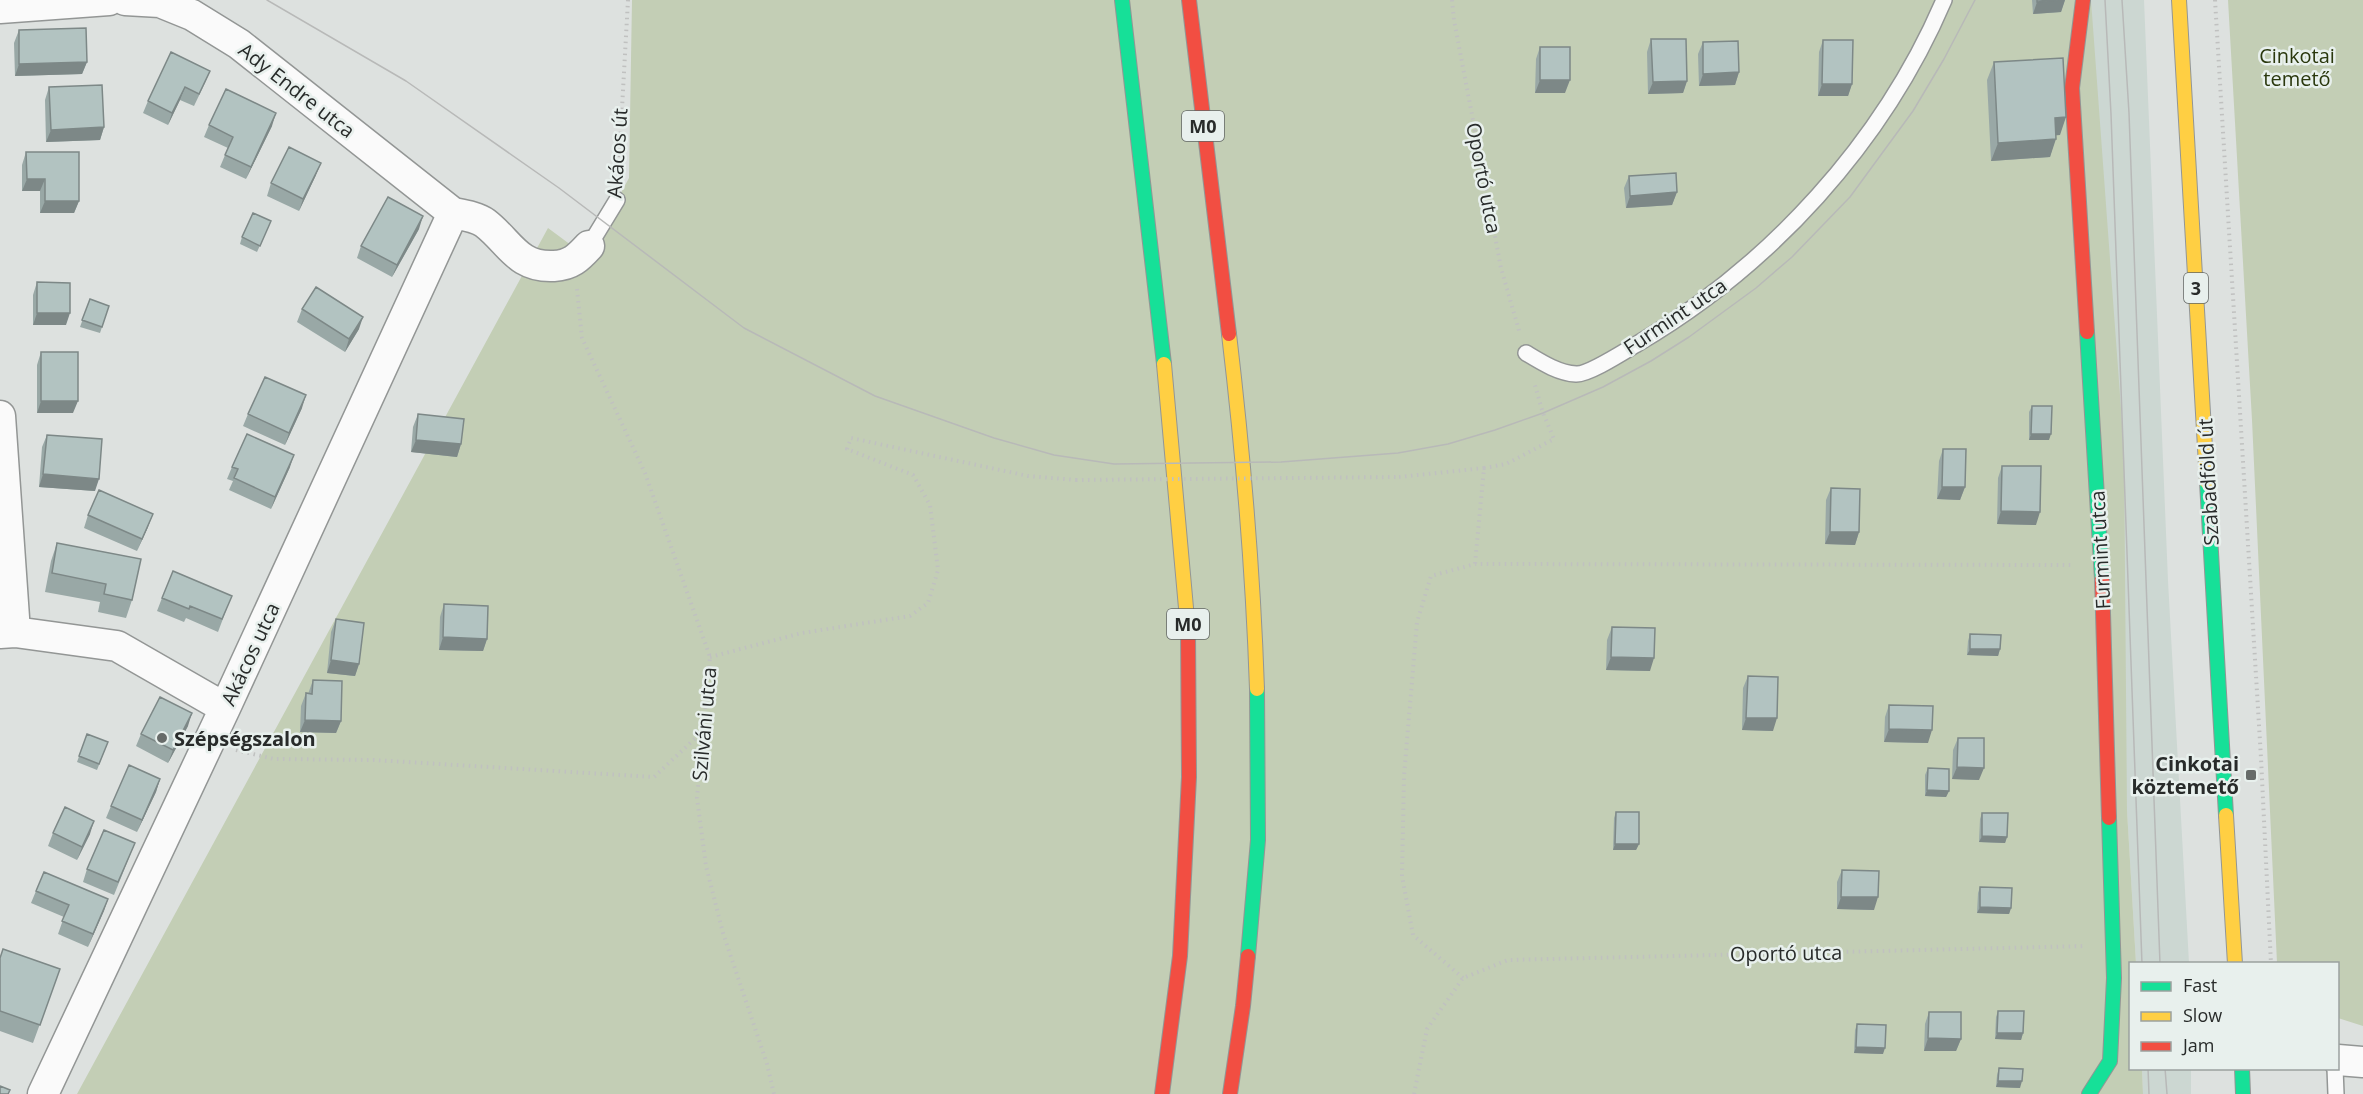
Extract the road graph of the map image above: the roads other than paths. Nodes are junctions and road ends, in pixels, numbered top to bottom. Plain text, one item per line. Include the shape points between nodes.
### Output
1 (109, 0) edge
2 (125, 0) edge
3 (1122, 0) edge
4 (1189, 0) edge
5 (1944, 0) edge
6 (2084, 0) edge
7 (2180, 0) edge
8 (0, 8) edge
9 (617, 200) road end
10 (453, 213) junction
11 (582, 254) joint
12 (1526, 353) road end
13 (0, 416) edge
14 (8, 633) edge
15 (225, 708) junction
16 (2235, 962) edge
17 (2339, 1060) edge
18 (2363, 1062) edge
19 (2242, 1070) edge
20 (2335, 1070) edge
21 (43, 1094) edge
22 (1162, 1094) edge
23 (1230, 1094) edge
24 (2089, 1094) edge
25 (2243, 1094) edge
26 (2336, 1094) edge

1 - 8 street
2 - 10 street, Ady Endre utca via 160,2 192,15 238,44
3 - 22 main road, M0 via 1188,613 1189,777 1180,956
4 - 23 main road, M0 via 1236,391 1254,608 1258,711 1258,840 1243,1006
5 - 12 lane, Furmint utca via 1927,40 1866,138 1812,202 1740,272 1675,321 1578,375 1555,369
6 - 24 main road, Furmint utca via 2072,88 2102,566 2114,978 2110,1061
7 - 16 main road, Szabadföld út / 3
9 - 11 lane, Akácos út
10 - 11 street via 483,221 521,258 540,267 562,265
10 - 15 street, Akácos utca
13 - 14 street
14 - 15 street via 117,646
15 - 21 street, Akácos utca
17 - 18 street
19 - 25 main road
20 - 26 lane

